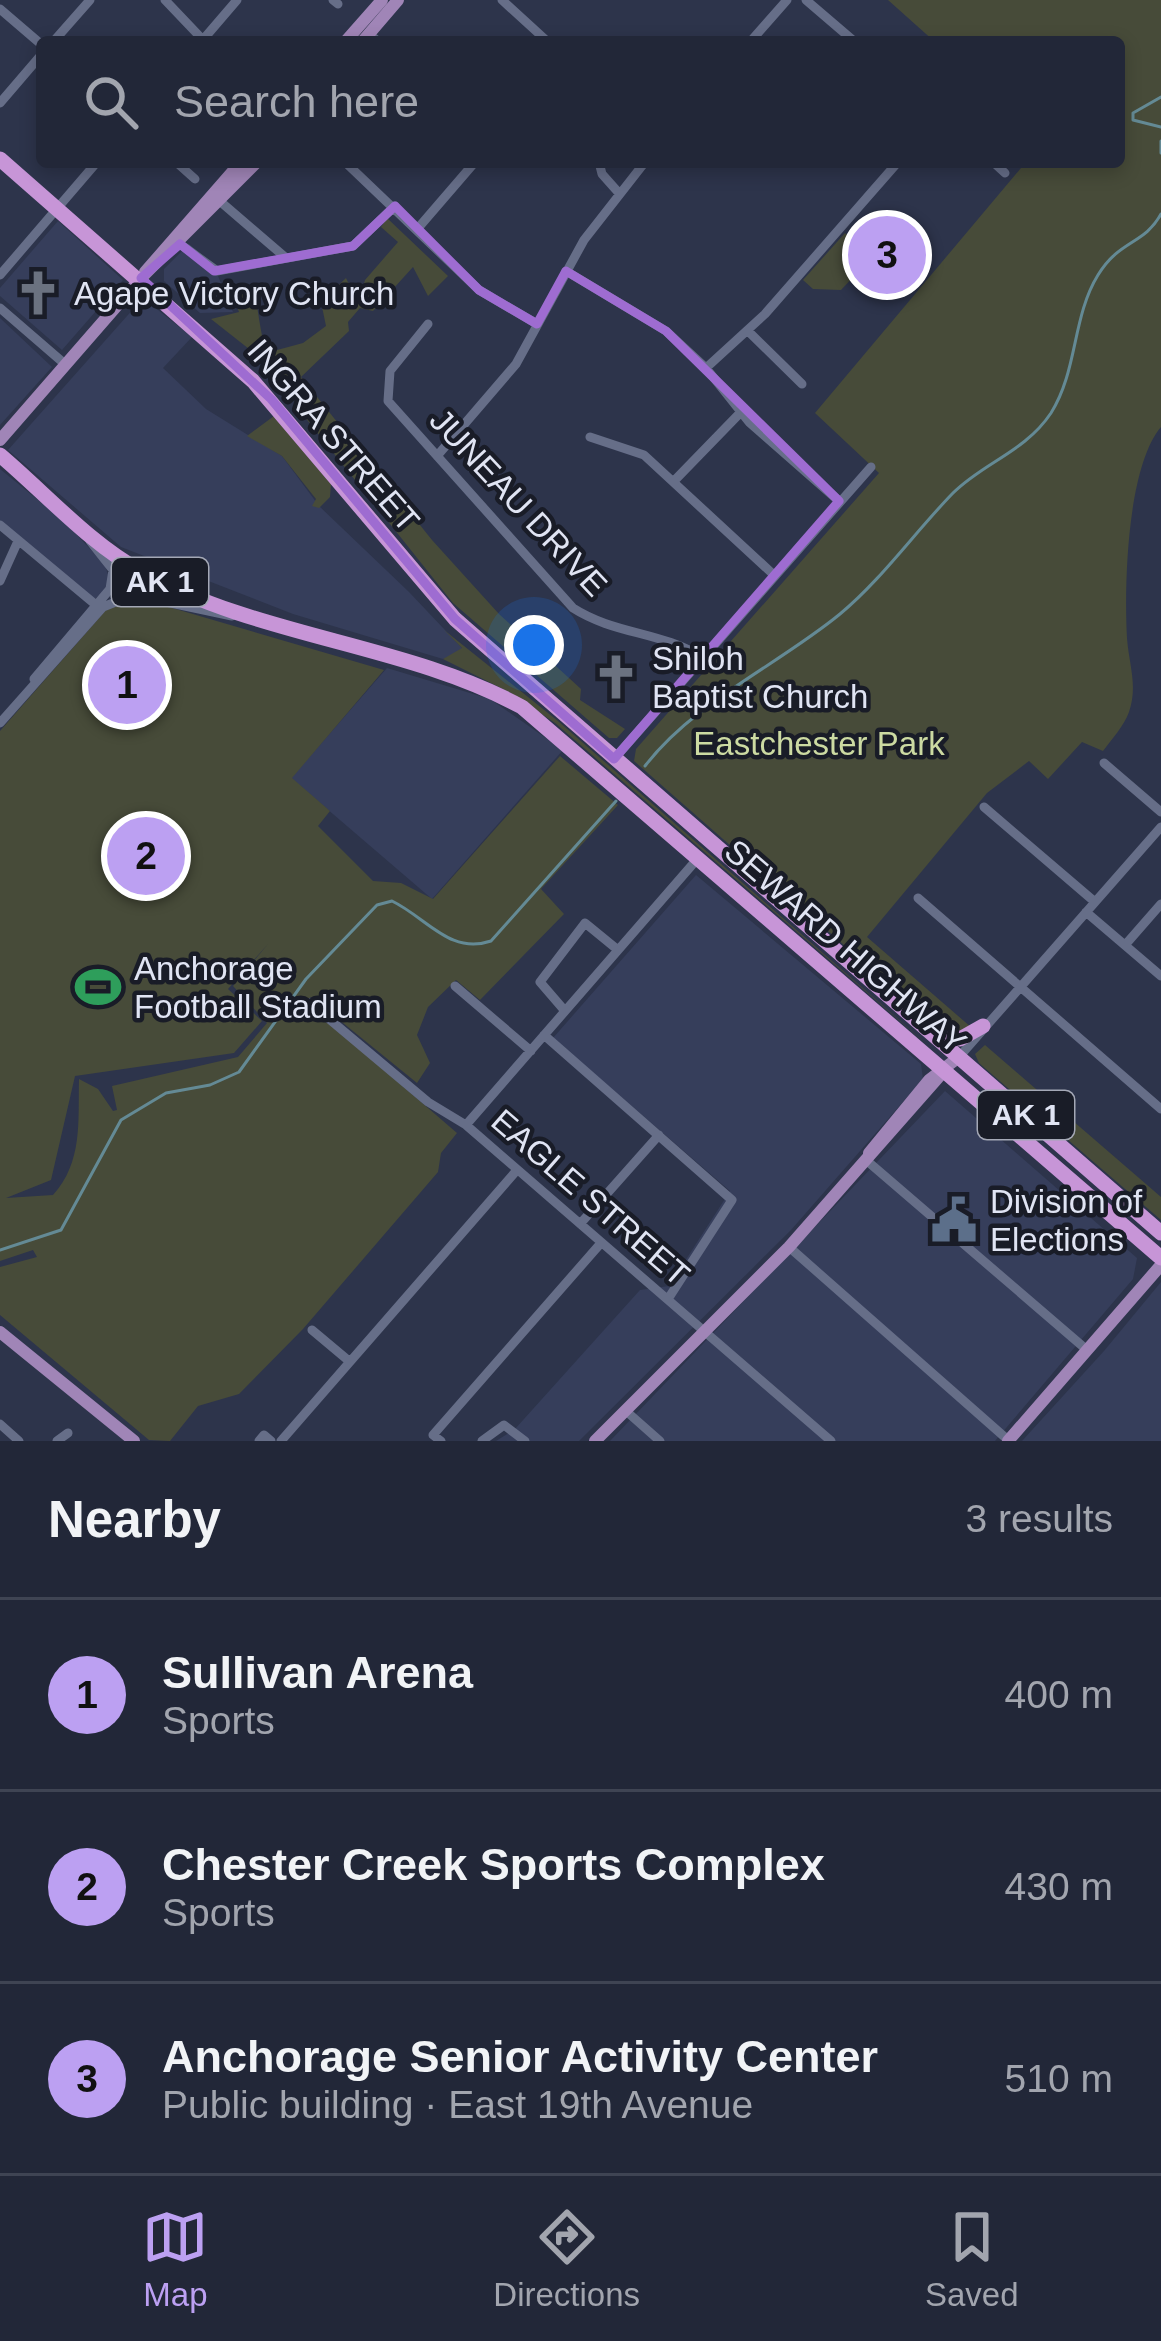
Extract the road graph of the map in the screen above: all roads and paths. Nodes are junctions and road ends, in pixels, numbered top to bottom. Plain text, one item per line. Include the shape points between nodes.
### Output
1 (90, 0) edge
2 (165, 0) edge
3 (237, 0) edge
4 (382, 0) edge
5 (398, 0) edge
6 (502, 0) edge
7 (787, 0) edge
8 (806, 0) edge
9 (0, 9) edge
10 (58, 36) edge
11 (198, 36) edge
12 (207, 36) edge
13 (350, 36) edge
14 (372, 36) edge
15 (541, 36) edge
16 (755, 36) edge
17 (848, 36) edge
18 (36, 44) edge
19 (36, 58) edge
20 (0, 103) edge
21 (0, 159) edge
22 (92, 168) edge
23 (183, 168) edge
24 (235, 168) edge
25 (252, 168) edge
26 (352, 168) edge
27 (470, 168) edge
28 (600, 168) edge
29 (640, 168) edge
30 (893, 168) edge
31 (1000, 168) edge
32 (1005, 173) dead end
33 (195, 179) dead end
34 (618, 192) junction
35 (222, 203) junction
36 (394, 206) junction
37 (57, 208) junction
38 (419, 227) junction
39 (180, 244) junction
40 (286, 259) junction
41 (566, 271) junction
42 (0, 274) edge
43 (141, 278) junction
44 (0, 308) edge
45 (428, 324) dead end
46 (537, 324) junction
47 (748, 331) junction
48 (66, 365) junction
49 (706, 368) junction
50 (802, 384) dead end
51 (741, 412) junction
52 (590, 437) dead end
53 (0, 440) edge
54 (0, 455) edge
55 (437, 456) junction
56 (871, 467) dead end
57 (674, 482) junction
58 (839, 501) junction
59 (74, 518) junction
60 (0, 525) edge
61 (18, 541) junction
62 (775, 576) junction
63 (0, 581) edge
64 (96, 605) junction
65 (255, 619) junction
66 (703, 658) junction
67 (21, 699) junction
68 (0, 723) edge
69 (614, 759) junction
70 (1104, 763) dead end
71 (984, 807) dead end
72 (1161, 812) edge
73 (1161, 827) edge
74 (698, 857) junction
75 (918, 898) dead end
76 (1095, 902) junction
77 (1161, 904) edge
78 (1086, 912) junction
79 (1126, 944) junction
80 (618, 950) junction
81 (1161, 976) edge
82 (455, 986) dead end
83 (1020, 987) junction
84 (890, 998) junction
85 (310, 1003) dead end
86 (565, 1011) junction
87 (983, 1026) junction
88 (544, 1035) junction
89 (531, 1051) junction
90 (959, 1058) junction
91 (944, 1071) junction
92 (1161, 1109) edge
93 (466, 1125) junction
94 (659, 1135) junction
95 (866, 1160) junction
96 (517, 1170) junction
97 (580, 1224) junction
98 (1161, 1234) edge
99 (601, 1243) junction
100 (789, 1247) junction
101 (1161, 1262) edge
102 (668, 1299) junction
103 (312, 1330) dead end
104 (704, 1331) junction
105 (0, 1332) edge
106 (1087, 1350) junction
107 (349, 1361) junction
108 (626, 1412) junction
109 (0, 1424) edge
110 (68, 1433) dead end
111 (437, 1438) edge
112 (20, 1441) edge
113 (58, 1441) edge
114 (134, 1441) edge
115 (281, 1441) edge
116 (482, 1441) edge
117 (525, 1441) edge
118 (596, 1441) edge
119 (660, 1441) edge
120 (831, 1441) edge
121 (1008, 1441) edge

1 - 10 street
2 - 11 street
3 - 12 street
4 - 13 main road
5 - 14 main road
6 - 15 street
7 - 16 street
8 - 17 street
9 - 18 street
19 - 20 street
21 - 37 highway, INGRA STREET / AK 1
22 - 37 street
23 - 33 street
24 - 43 main road
25 - 35 main road
26 - 36 street
27 - 38 street
28 - 34 street
29 - 34 street
30 - 47 street
31 - 32 street
34 - 41 street
35 - 39 main road
35 - 40 street
36 - 38 street
36 - 40 street via 363,242
37 - 42 street
37 - 43 highway, INGRA STREET / AK 1
38 - 46 street via 479,290
39 - 40 street via 217,271
39 - 43 main road
41 - 46 street
41 - 49 street via 666,331
43 - 48 main road
43 - 69 highway, INGRA STREET / AK 1 via 271,399 454,619
44 - 48 street
45 - 55 street, JUNEAU DRIVE via 385,388
46 - 55 street via 516,364
47 - 49 street
47 - 50 street
48 - 53 main road
49 - 51 street
51 - 57 street
51 - 58 street
52 - 57 street via 644,455
54 - 59 highway, AK 1
55 - 66 street, JUNEAU DRIVE via 573,608 597,624 662,635
56 - 58 street
57 - 62 street
58 - 62 street
59 - 64 street via 113,570
59 - 65 highway, AK 1 via 138,571
60 - 61 street
61 - 63 street
61 - 64 street
62 - 66 street
64 - 67 street
65 - 67 street via 120,597
65 - 74 highway, SEWARD HIGHWAY / AK 1 via 486,687 522,707
66 - 69 street
67 - 68 street
69 - 84 highway, SEWARD HIGHWAY / AK 1
70 - 72 street
71 - 76 street
73 - 76 street
74 - 80 street
74 - 91 highway, SEWARD HIGHWAY / AK 1
75 - 83 street
76 - 78 street
77 - 79 street
78 - 79 street
78 - 83 street
79 - 81 street
80 - 86 street
80 - 86 street via 585,923 540,982
82 - 89 street
83 - 87 street
83 - 92 street
84 - 87 highway via 953,1038
84 - 90 highway, SEWARD HIGHWAY / AK 1
85 - 93 street, EAGLE STREET
86 - 88 street
87 - 90 street
88 - 89 street
88 - 94 street
89 - 93 street
90 - 91 main road
90 - 98 highway, SEWARD HIGHWAY / AK 1
91 - 95 main road
91 - 101 highway, SEWARD HIGHWAY / AK 1
93 - 96 street, EAGLE STREET
94 - 97 street
94 - 102 street via 732,1200
95 - 100 main road
95 - 106 street
96 - 97 street, EAGLE STREET
96 - 107 street
97 - 99 street, EAGLE STREET
99 - 102 street, EAGLE STREET
99 - 111 street
100 - 104 main road
100 - 121 street
101 - 106 main road
102 - 104 street, EAGLE STREET
103 - 107 street
104 - 108 main road
104 - 120 street, EAGLE STREET
105 - 114 main road
106 - 121 main road
107 - 115 street
108 - 118 main road
108 - 119 street
109 - 112 street
110 - 113 street
116 - 117 street via 504,1424

